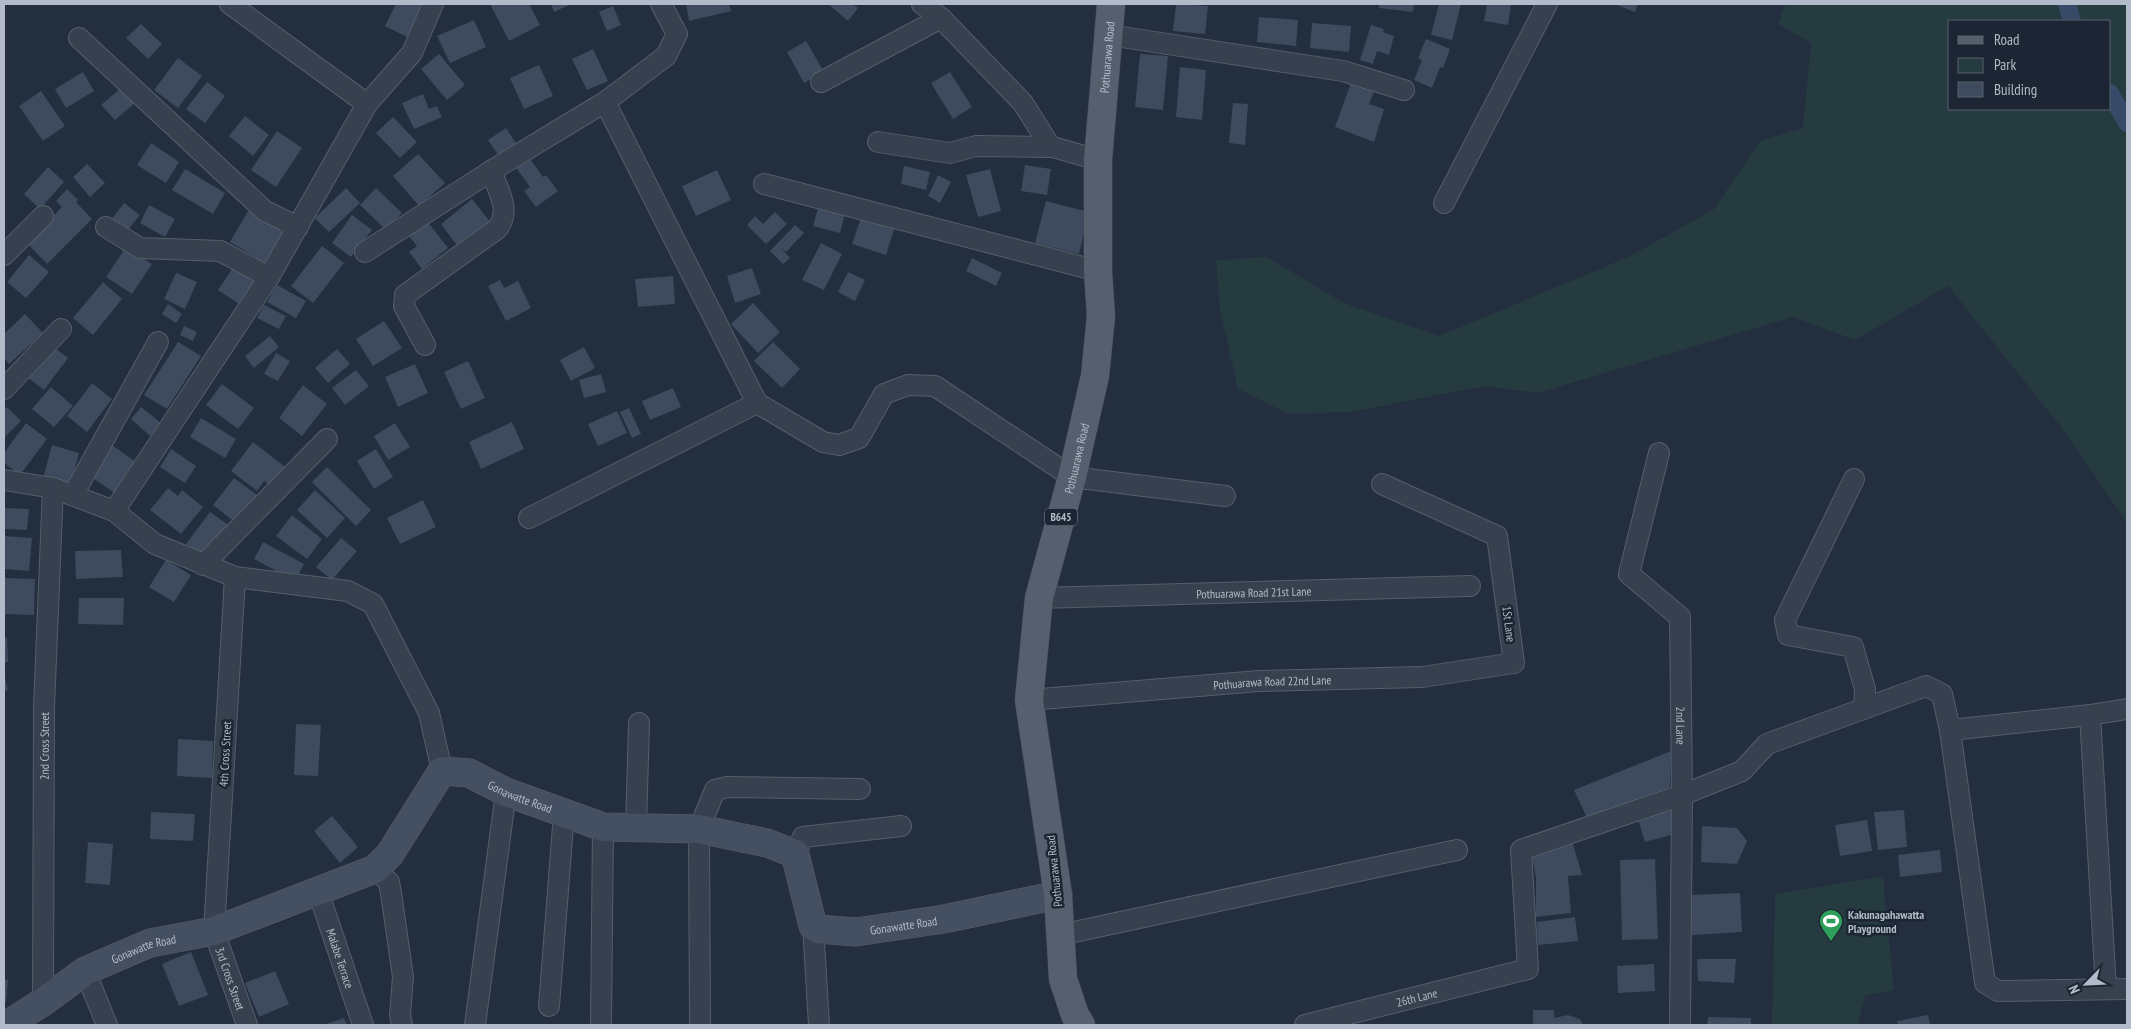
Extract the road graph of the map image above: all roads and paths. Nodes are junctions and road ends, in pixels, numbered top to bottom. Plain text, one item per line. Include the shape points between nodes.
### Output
1 (230, 4) edge
2 (433, 4) edge
3 (661, 4) edge
4 (922, 4) edge
5 (1111, 4) edge
6 (1547, 4) edge
7 (941, 18) junction
8 (1109, 36) junction
9 (79, 38) dead end
10 (821, 82) dead end
11 (1404, 90) dead end
12 (604, 102) junction
13 (367, 104) junction
14 (878, 142) dead end
15 (1050, 146) junction
16 (1098, 160) junction
17 (491, 171) junction
18 (764, 184) dead end
19 (1444, 203) dead end
20 (43, 216) dead end
21 (106, 227) dead end
22 (298, 227) junction
23 (365, 252) dead end
24 (4, 255) edge
25 (1098, 271) junction
26 (269, 277) junction
27 (61, 329) dead end
28 (158, 342) dead end
29 (425, 345) dead end
30 (4, 389) edge
31 (757, 403) junction
32 (327, 439) dead end
33 (1659, 453) dead end
34 (1072, 477) junction
35 (1854, 478) dead end
36 (4, 480) edge
37 (1382, 484) dead end
38 (53, 488) junction
39 (73, 495) junction
40 (1225, 496) dead end
41 (114, 510) junction
42 (529, 518) dead end
43 (203, 565) junction
44 (235, 577) junction
45 (1470, 586) dead end
46 (1038, 598) junction
47 (1514, 663) joint
48 (1029, 700) junction
49 (1864, 709) junction
50 (2127, 710) edge
51 (2090, 715) junction
52 (639, 723) dead end
53 (1950, 730) junction
54 (442, 771) junction
55 (860, 789) dead end
56 (506, 792) junction
57 (1682, 795) junction
58 (564, 813) junction
59 (901, 826) dead end
60 (603, 827) junction
61 (636, 827) junction
62 (699, 830) junction
63 (1457, 850) dead end
64 (795, 854) junction
65 (375, 869) junction
66 (318, 891) junction
67 (1058, 895) junction
68 (813, 926) junction
69 (214, 931) junction
70 (1060, 935) junction
71 (85, 971) junction
72 (2106, 989) junction
73 (2127, 989) edge
74 (43, 1002) junction
75 (549, 1006) dead end
76 (7, 1025) edge
77 (107, 1025) edge
78 (247, 1025) edge
79 (363, 1025) edge
80 (402, 1025) edge
81 (474, 1025) edge
82 (601, 1025) edge
83 (700, 1025) edge
84 (819, 1025) edge
85 (1081, 1025) edge
86 (1305, 1025) edge
87 (1680, 1025) edge

1 - 13 street
2 - 13 street via 412,53
3 - 12 street via 677,34 666,56
4 - 7 street
5 - 8 main road, Pothuarawa Road / B645
6 - 19 street
7 - 10 street
7 - 15 street via 1023,103
8 - 11 street via 1342,71
8 - 16 main road, Pothuarawa Road / B645
9 - 22 street via 265,211
12 - 17 street
12 - 31 street
13 - 22 street
14 - 15 street via 950,153 976,146
15 - 16 street
16 - 25 main road, Pothuarawa Road / B645
17 - 23 street
17 - 29 street via 505,211 504,221 405,295 404,306
18 - 25 street
20 - 24 street
21 - 26 street via 140,248 220,251
22 - 26 street
25 - 34 main road, Pothuarawa Road / B645 via 1101,316 1095,376
26 - 41 street
27 - 30 street
28 - 39 street
31 - 34 street via 823,442 839,444 859,438 884,394 908,385 935,386
31 - 42 street
32 - 43 street
33 - 57 street, 2nd Lane via 1629,574 1680,617
34 - 40 street
34 - 46 main road, Pothuarawa Road / B645
35 - 49 street via 1785,620 1788,635 1853,648 1865,689
36 - 38 street
37 - 47 street, 1St Lane via 1497,536
38 - 39 street
38 - 74 street, 2nd Cross Street via 44,707
39 - 41 street
41 - 43 street via 155,544
43 - 44 street
44 - 54 street via 348,591 373,604 429,712
44 - 69 street, 4th Cross Street
45 - 46 street, Pothuarawa Road 21st Lane
46 - 48 main road, Pothuarawa Road / B645
47 - 48 street, Pothuarawa Road 22nd Lane via 1422,678 1259,681
48 - 67 main road, Pothuarawa Road / B645
49 - 53 street via 1926,686 1942,694
49 - 57 street via 1767,744 1742,771
50 - 51 street
51 - 53 street
51 - 72 street
52 - 61 street
53 - 72 street via 1985,983 1998,991
54 - 56 street, Gonawatte Road via 469,773
54 - 65 street, Gonawatte Road via 390,854
55 - 62 street via 727,787 715,790
56 - 58 street, Gonawatte Road
56 - 81 street
57 - 86 street, 26th Lane via 1521,850 1528,968
57 - 87 street, 2nd Lane
58 - 60 street, Gonawatte Road
58 - 75 street
59 - 64 street via 803,837
60 - 61 street, Gonawatte Road
60 - 82 street
61 - 62 street, Gonawatte Road
62 - 64 street, Gonawatte Road via 767,843
62 - 83 street
63 - 70 street
64 - 68 street
65 - 66 street, Gonawatte Road
65 - 80 street via 389,882 391,893 403,976
66 - 69 street, Gonawatte Road
66 - 79 street, Malabe Terrace
67 - 68 street, Gonawatte Road via 944,919 856,932
67 - 70 main road, Pothuarawa Road / B645
68 - 84 street
69 - 71 street, Gonawatte Road via 150,943
69 - 78 street, 3rd Cross Street
70 - 85 main road, Pothuarawa Road / B645 via 1062,979
71 - 74 street, Gonawatte Road
71 - 77 street
72 - 73 street
74 - 76 street, Gonawatte Road

